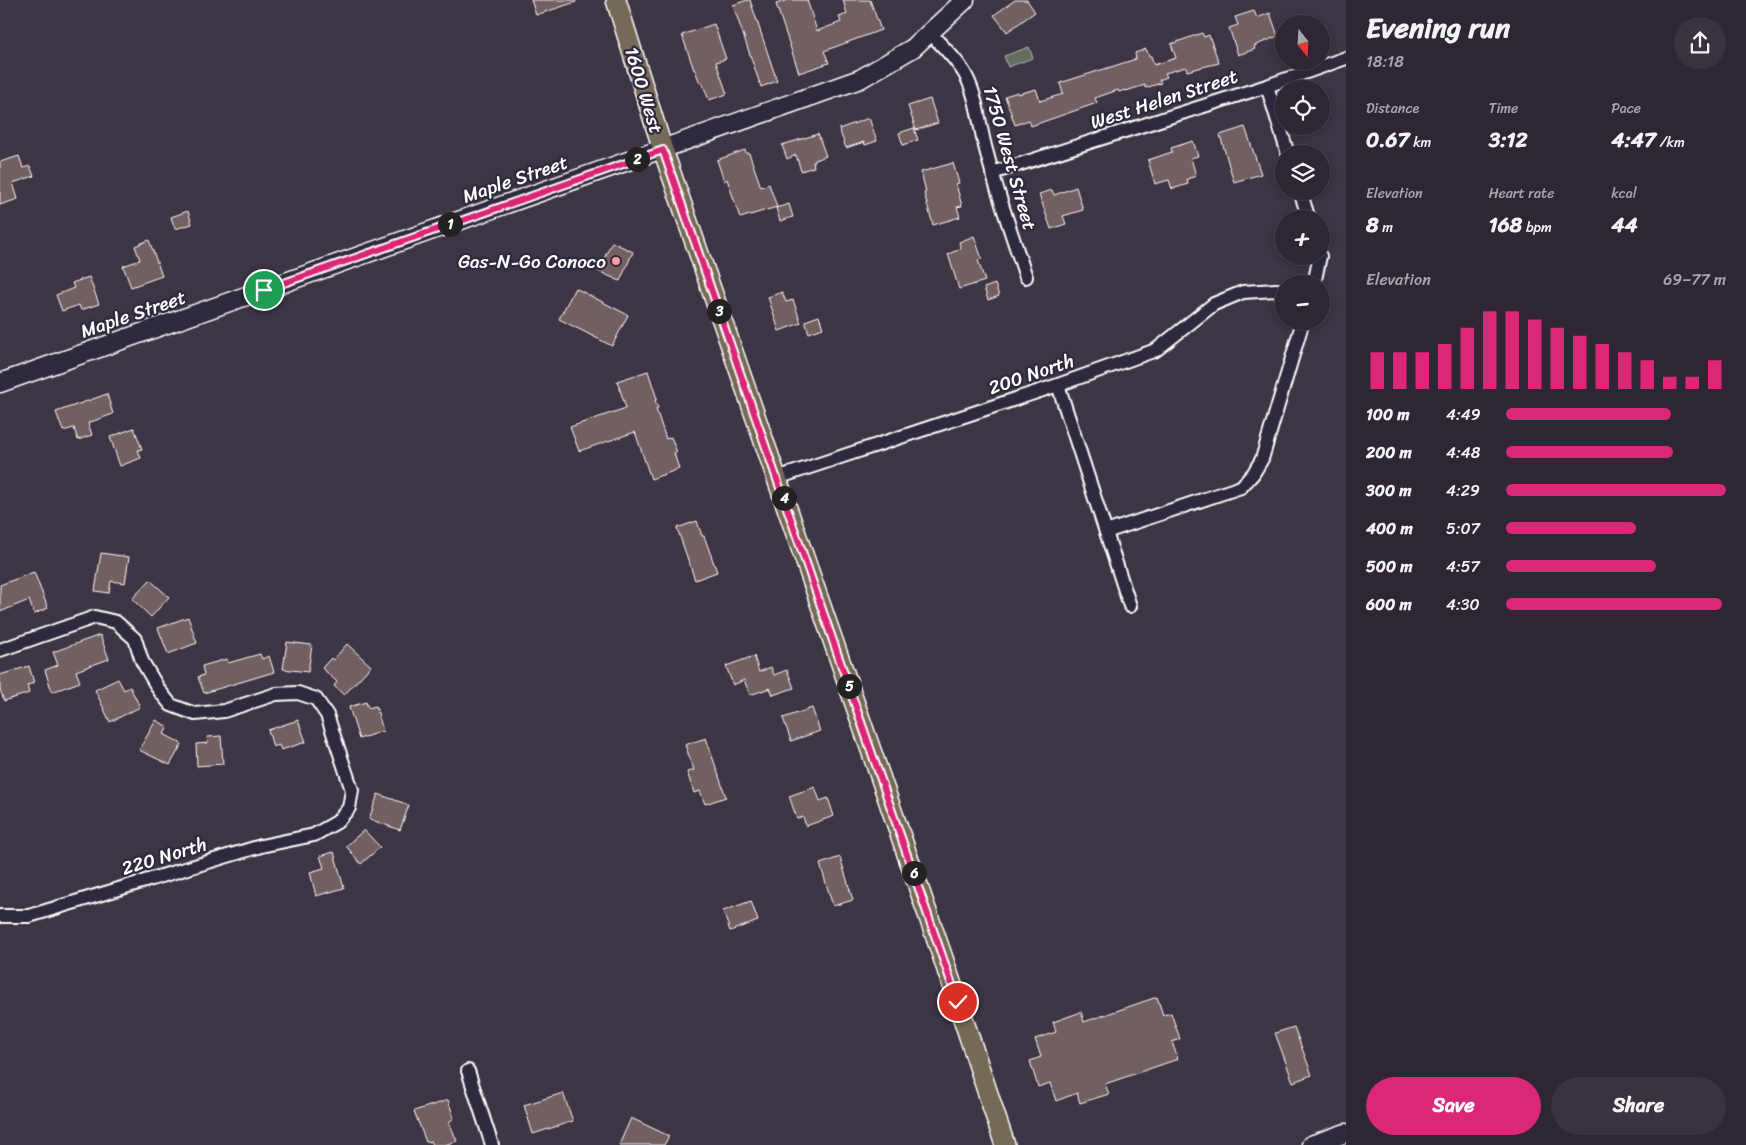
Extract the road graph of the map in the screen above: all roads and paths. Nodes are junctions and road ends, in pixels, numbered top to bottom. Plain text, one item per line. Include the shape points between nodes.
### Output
1 (616, 0) edge
2 (965, 0) edge
3 (929, 32) junction
4 (1346, 58) edge
5 (1267, 86) junction
6 (1285, 145) edge
7 (663, 150) junction
8 (992, 173) junction
9 (1026, 277) dead end
10 (1275, 290) edge
11 (1300, 330) edge
12 (0, 383) edge
13 (1058, 385) junction
14 (777, 478) junction
15 (1106, 532) junction
16 (1130, 606) dead end
17 (0, 650) edge
18 (0, 916) edge
19 (468, 1071) dead end
20 (1346, 1133) edge
21 (492, 1145) edge
22 (1005, 1145) edge
23 (1311, 1145) edge

1 - 7 main road, 1600 West
2 - 3 main road, Maple Street
3 - 7 main road, Maple Street via 900,57 860,79
3 - 8 street, 1750 West Street via 954,58 975,96
4 - 5 street, West Helen Street
5 - 6 street
5 - 8 street, West Helen Street
7 - 12 main road, Maple Street
7 - 14 main road, 1600 West
8 - 9 street, 1750 West Street
10 - 13 street, 200 North via 1243,292 1214,304 1156,350
11 - 15 street via 1262,459 1241,487
13 - 14 street, 200 North
13 - 15 street
14 - 22 main road, 1600 West
15 - 16 street
17 - 18 street, 220 North via 95,618 116,622 135,639 142,661 159,690 171,705 195,714 224,711 276,694 298,693 316,699 328,715 352,790 349,808 337,822 314,835 261,846 29,916
19 - 21 street
20 - 23 main road

